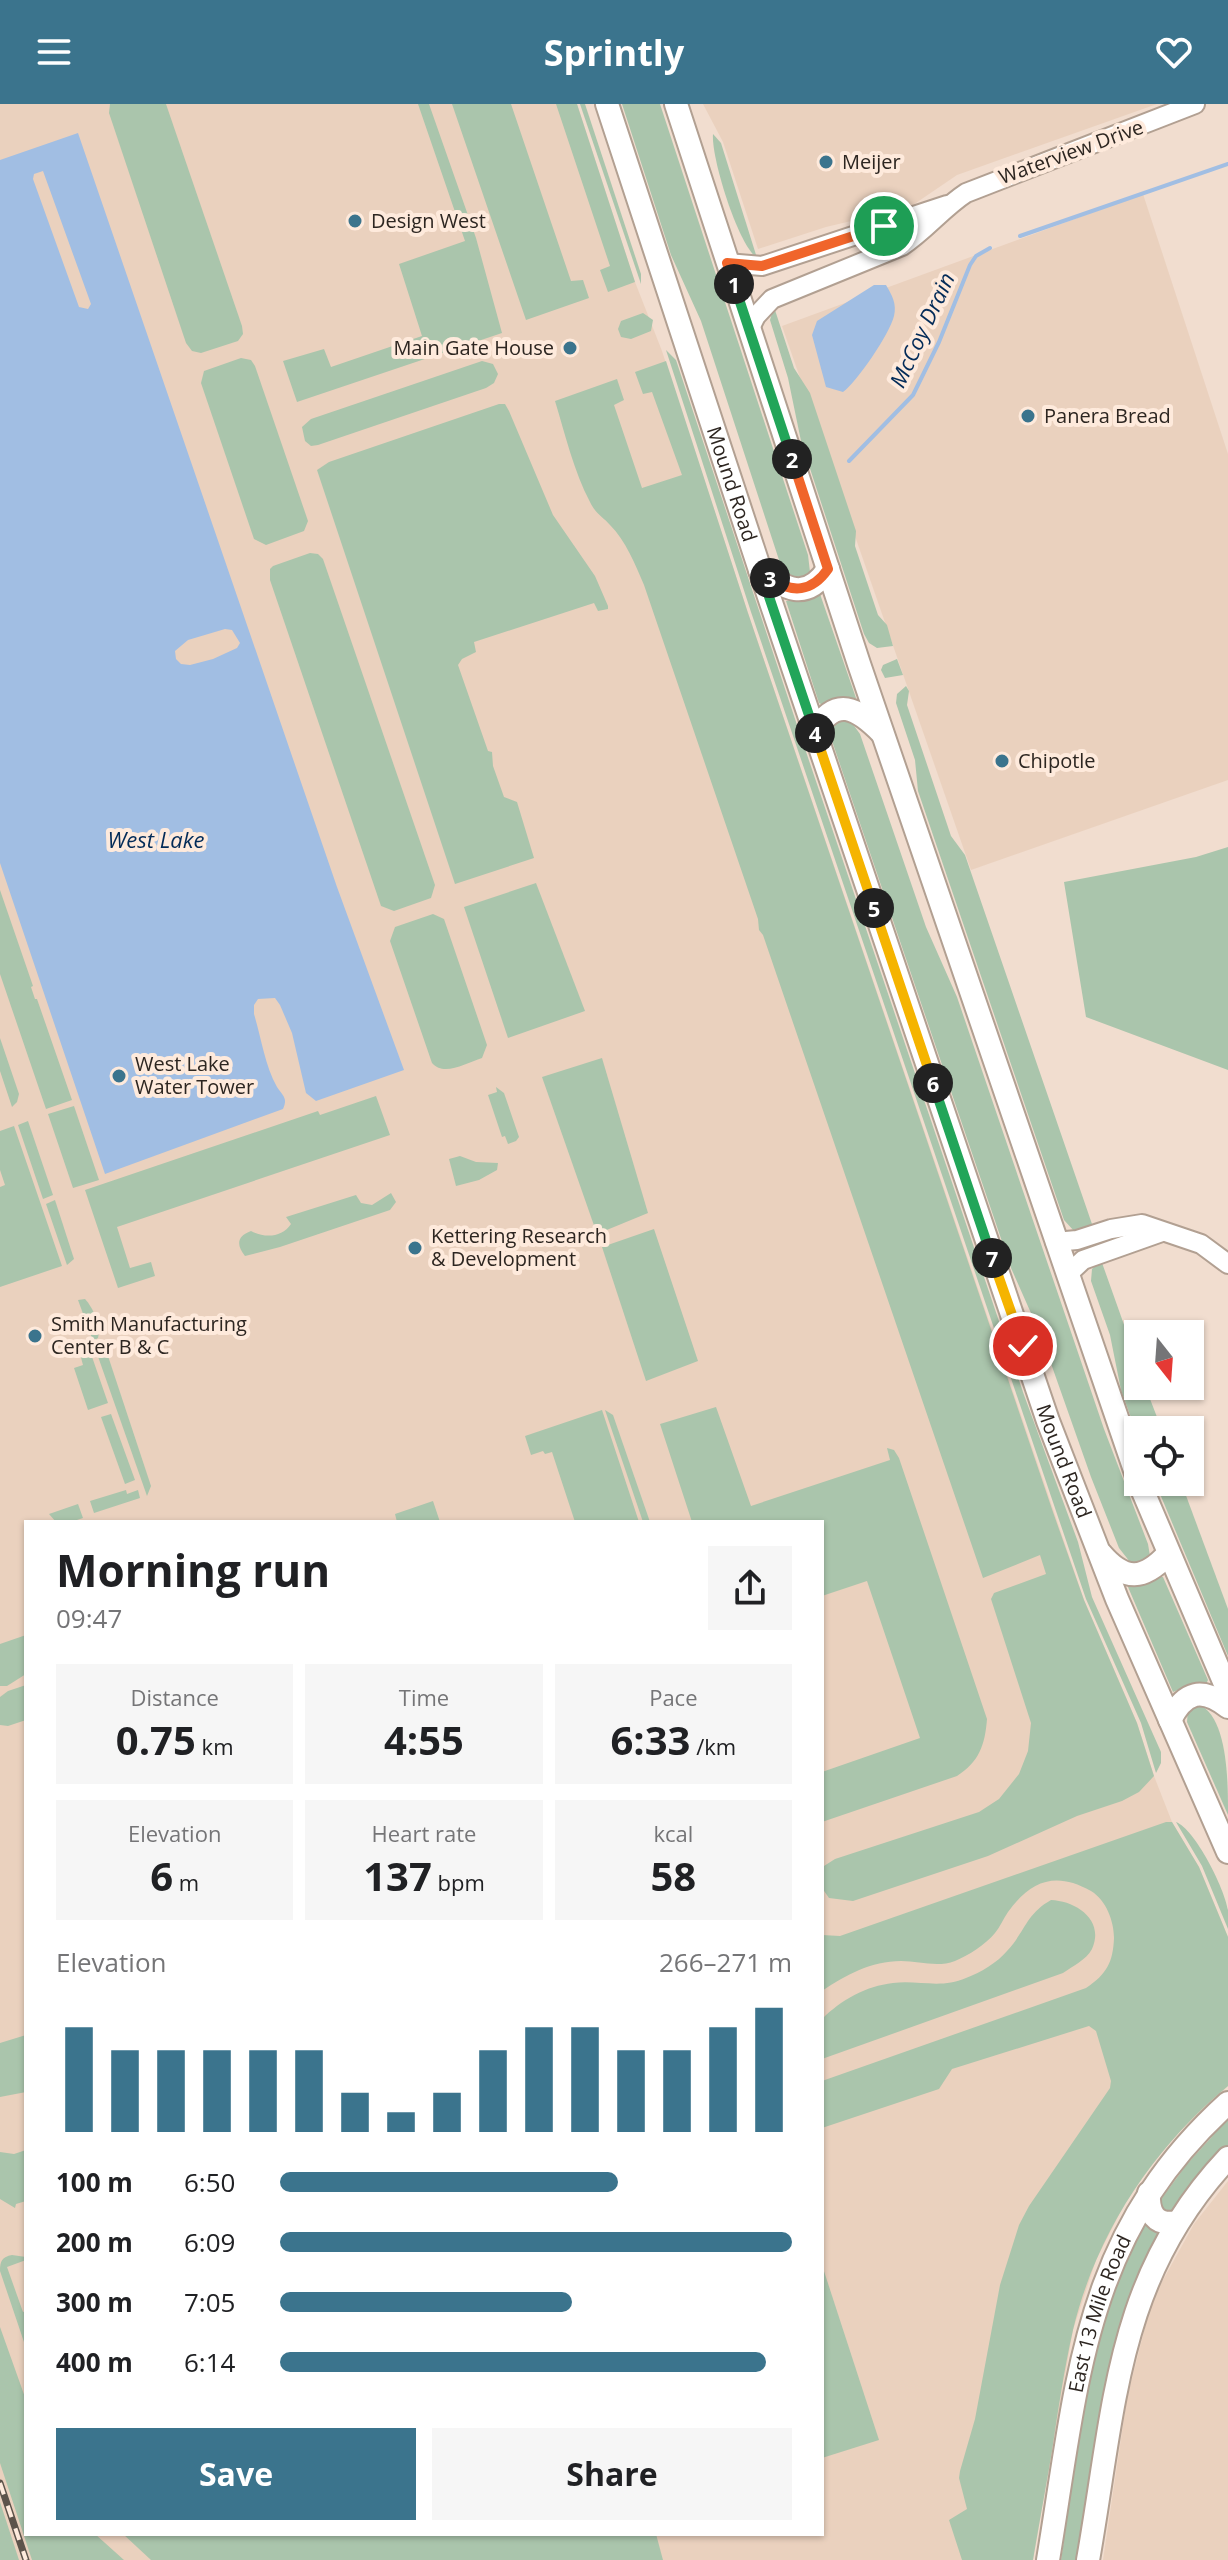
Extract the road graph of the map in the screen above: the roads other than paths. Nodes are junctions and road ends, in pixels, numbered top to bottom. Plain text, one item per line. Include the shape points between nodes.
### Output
1 (607, 104) edge
2 (676, 104) edge
3 (1195, 104) edge
4 (950, 204) junction
5 (727, 263) junction
6 (749, 330) junction
7 (828, 569) junction
8 (760, 570) junction
9 (814, 732) junction
10 (883, 734) junction
11 (1162, 1232) junction
12 (1055, 1242) junction
13 (1228, 1264) edge
14 (1067, 1275) junction
15 (1124, 1437) edge
16 (1145, 1496) edge
17 (1097, 1551) junction
18 (1168, 1554) junction
19 (1228, 1691) edge
20 (1228, 1707) edge
21 (1170, 1720) junction
22 (1228, 1852) edge
23 (1228, 2103) edge
24 (1228, 2158) edge
25 (1149, 2193) junction
26 (1177, 2222) junction
27 (1048, 2560) edge
28 (1088, 2560) edge

1 - 8 main road, Mound Road
2 - 5 main road
3 - 4 street, Waterview Drive via 985,183
4 - 5 street, Waterview Drive via 762,266
4 - 6 street, Waterview Drive via 902,246 772,299
5 - 6 main road
6 - 7 main road
7 - 8 main road via 810,587 794,590
7 - 10 main road
8 - 9 main road, Mound Road
9 - 10 main road via 827,714 847,708 865,716
9 - 17 main road, Mound Road
10 - 12 main road
11 - 12 street via 1142,1224
11 - 13 street via 1201,1244
11 - 14 street via 1083,1260
12 - 14 main road
14 - 15 main road
16 - 18 main road
17 - 18 main road via 1117,1570 1134,1575 1150,1570
17 - 21 main road, Mound Road
18 - 19 main road
20 - 21 main road via 1213,1697 1195,1695 1180,1704
21 - 22 main road, Mound Road
23 - 25 main road, East 13 Mile Road
24 - 26 main road, East 13 Mile Road
25 - 26 main road via 1154,2218
25 - 27 main road, East 13 Mile Road via 1109,2269 1086,2337
26 - 28 main road, East 13 Mile Road via 1149,2275 1126,2342

